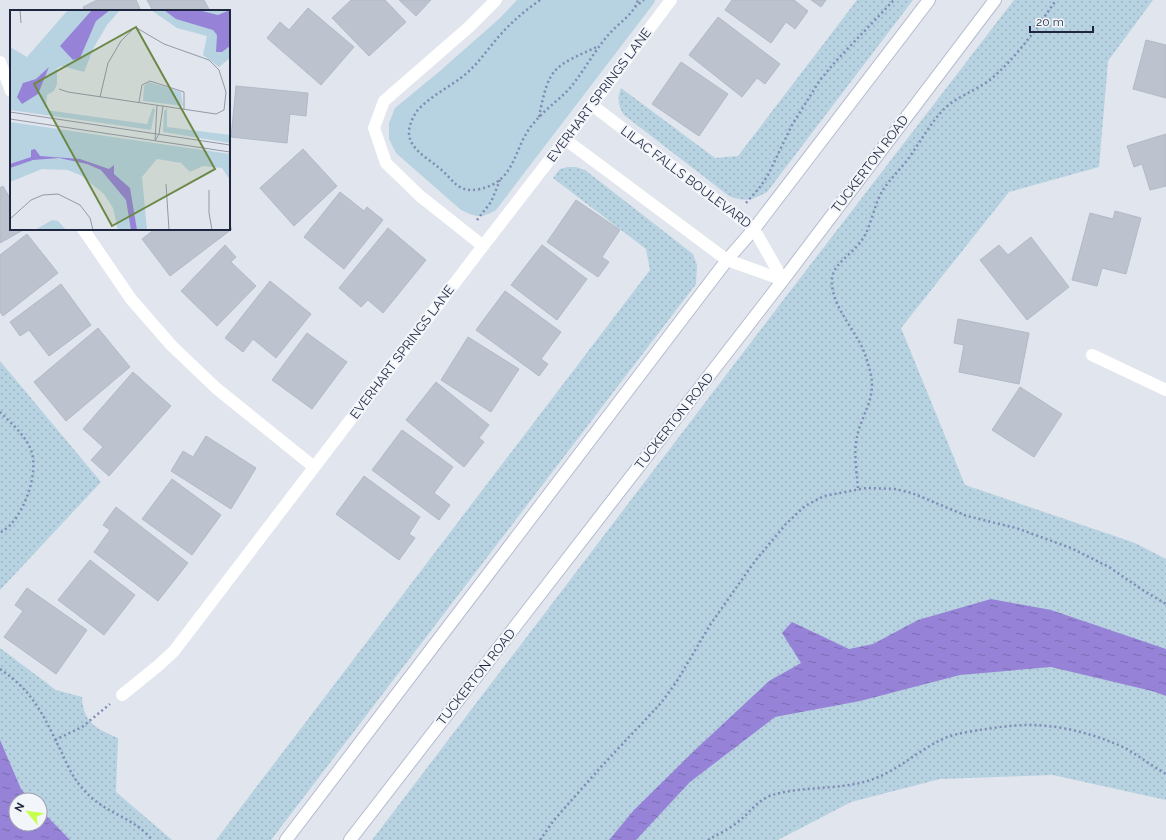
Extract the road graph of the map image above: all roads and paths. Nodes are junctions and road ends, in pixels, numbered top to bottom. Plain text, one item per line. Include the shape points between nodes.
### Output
1 (496, 0) edge
2 (540, 0) edge
3 (638, 0) edge
4 (644, 0) edge
5 (672, 0) edge
6 (894, 0) edge
7 (929, 0) edge
8 (995, 0) edge
9 (1056, 0) edge
10 (635, 8) junction
11 (599, 46) junction
12 (0, 62) edge
13 (10, 88) edge
14 (592, 105) junction
15 (539, 118) junction
16 (566, 140) junction
17 (501, 179) junction
18 (734, 214) junction
19 (754, 228) junction
20 (84, 230) edge
21 (467, 234) junction
22 (483, 246) junction
23 (727, 260) junction
24 (783, 280) junction
25 (1092, 355) dead end
26 (1166, 390) edge
27 (0, 412) edge
28 (314, 467) junction
29 (858, 488) junction
30 (0, 533) edge
31 (1166, 604) edge
32 (0, 669) edge
33 (122, 695) joint
34 (55, 740) junction
35 (1166, 774) edge
36 (152, 840) edge
37 (286, 840) edge
38 (350, 840) edge
39 (540, 840) edge
40 (708, 840) edge

1 - 21 street via 384,101 374,128 386,163 420,196
2 - 17 path via 516,19 468,72 426,103 411,121 409,132 417,152 442,170 459,188 479,189
3 - 10 path
4 - 10 path
5 - 14 street, EVERHART SPRINGS LANE
6 - 18 path via 820,80 792,125 768,175
7 - 19 street
8 - 24 street, TUCKERTON ROAD
9 - 29 path via 1010,60 978,88 952,102 933,122 883,190 863,239 835,268 833,292 864,351 873,385 856,443
10 - 11 path
11 - 15 path via 570,87
11 - 15 path via 569,59 553,71 543,93
12 - 13 street
14 - 16 street, EVERHART SPRINGS LANE
14 - 18 street, LILAC FALLS BOULEVARD
15 - 17 path via 527,131 510,168
16 - 22 street, EVERHART SPRINGS LANE
16 - 23 street
17 - 21 path via 491,202
18 - 19 street, LILAC FALLS BOULEVARD
19 - 23 street
19 - 24 street, LILAC FALLS BOULEVARD
20 - 28 street via 131,299 171,345 216,388
21 - 22 street
22 - 28 street, EVERHART SPRINGS LANE
23 - 24 street
23 - 37 street
24 - 38 street, TUCKERTON ROAD
25 - 26 street
27 - 30 path via 32,451 34,464 28,495 12,523
28 - 33 street, EVERHART SPRINGS LANE via 174,651
29 - 31 path via 903,490 967,516 1037,535 1109,567
29 - 39 path via 824,496 805,506 786,524 731,593 661,703 554,820
32 - 34 path via 28,692
33 - 34 path via 82,727
34 - 36 path via 70,771 92,800 142,829
35 - 40 path via 1125,748 1069,729 1029,725 976,730 946,738 876,778 843,786 793,790 770,796 753,807 739,822

